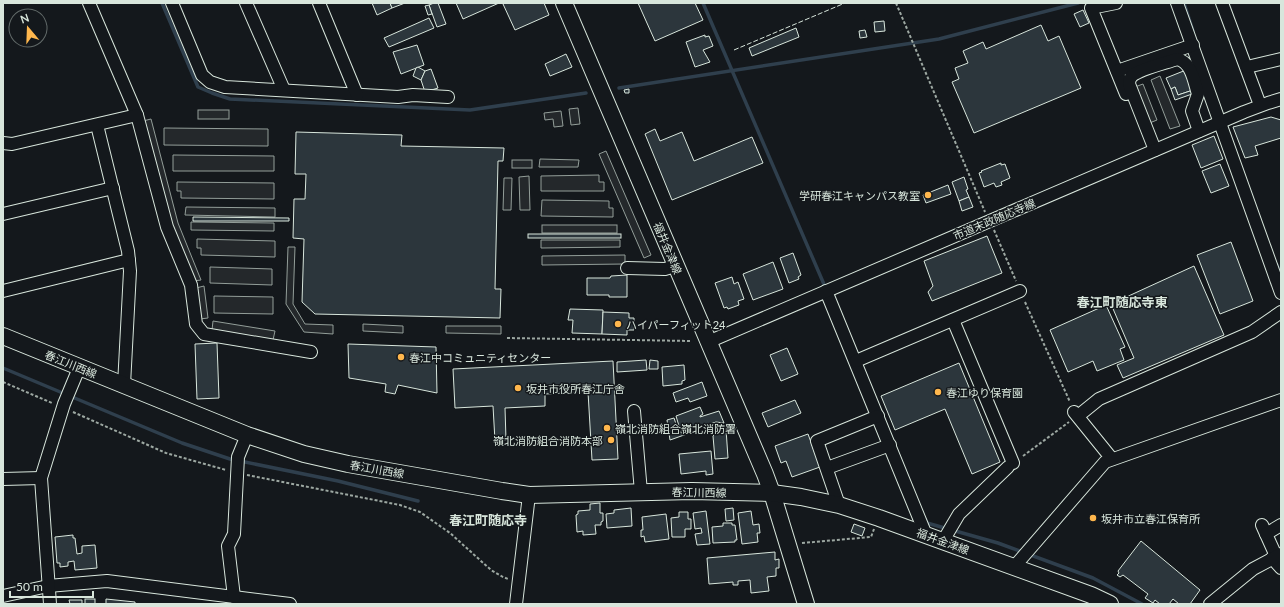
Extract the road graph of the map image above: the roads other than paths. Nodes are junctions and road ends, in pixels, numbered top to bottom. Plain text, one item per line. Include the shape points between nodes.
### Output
1 (89, 3) edge
2 (172, 3) edge
3 (246, 3) edge
4 (318, 3) edge
5 (564, 3) edge
6 (1116, 3) edge
7 (1177, 3) edge
8 (1222, 3) edge
9 (1193, 45) junction
10 (1281, 59) edge
11 (1247, 67) junction
12 (1117, 71) junction
13 (284, 90) junction
14 (357, 95) junction
15 (448, 98) dead end
16 (1281, 99) edge
17 (1260, 105) junction
18 (137, 115) junction
19 (1220, 122) junction
20 (97, 125) junction
21 (1198, 131) junction
22 (3, 143) edge
23 (1153, 151) junction
24 (113, 188) junction
25 (3, 214) edge
26 (129, 260) junction
27 (675, 266) junction
28 (627, 268) dead end
29 (3, 291) edge
30 (826, 291) junction
31 (1020, 291) road end
32 (1281, 293) edge
33 (1281, 312) edge
34 (953, 320) junction
35 (3, 336) edge
36 (708, 342) junction
37 (311, 352) dead end
38 (856, 361) junction
39 (79, 368) junction
40 (124, 385) junction
41 (1281, 400) edge
42 (634, 411) dead end
43 (878, 416) junction
44 (247, 435) junction
45 (890, 445) junction
46 (1112, 459) junction
47 (827, 468) junction
48 (41, 478) junction
49 (3, 479) edge
50 (641, 492) junction
51 (772, 493) junction
52 (529, 494) junction
53 (839, 505) junction
54 (1281, 525) edge
55 (926, 535) junction
56 (943, 541) junction
57 (1276, 556) edge
58 (1014, 567) junction
59 (1281, 568) edge
60 (48, 586) junction
61 (3, 596) edge
62 (234, 597) junction
63 (263, 602) edge
64 (50, 604) edge
65 (290, 604) edge
66 (516, 604) edge
67 (806, 604) edge
68 (1110, 604) edge
69 (1210, 604) edge

1 - 18 street
2 - 13 street via 202,75 210,82 225,87
3 - 13 street
4 - 14 street
5 - 27 main road, 福井金津線
6 - 12 street via 1091,8
7 - 9 street
8 - 11 street
9 - 12 street
9 - 19 street
10 - 11 street
11 - 17 street
12 - 23 street
13 - 14 street
14 - 15 street
16 - 17 street, 市道末政随応寺線
17 - 19 street, 市道末政随応寺線
18 - 20 street
18 - 37 street via 167,227 191,285 196,324 204,334
19 - 21 street, 市道末政随応寺線
19 - 32 street
20 - 22 street via 12,144
20 - 24 street
21 - 23 street, 市道末政随応寺線
21 - 23 street via 1192,111 1198,94 1189,67 1182,60 1177,59 1138,73 1132,76 1129,84
23 - 30 street, 市道末政随応寺線
24 - 25 street
24 - 26 street
26 - 29 street
26 - 40 street
27 - 28 street via 665,269
27 - 36 main road, 福井金津線
30 - 36 street, 市道末政随応寺線
30 - 38 street
31 - 34 street
33 - 46 street via 1252,332 1099,399 1076,414
34 - 38 street
34 - 56 street via 1011,465 959,514
35 - 39 main road, 春江川西線
36 - 51 main road, 福井金津線
38 - 43 street
39 - 40 main road, 春江川西線
39 - 48 street via 63,406
40 - 44 main road, 春江川西線
41 - 46 street
42 - 50 street
43 - 45 street
43 - 47 street via 817,441
44 - 52 main road, 春江川西線 via 304,454 348,464
44 - 62 street via 238,457 234,534 228,546
45 - 47 street
45 - 55 street
46 - 58 street via 1105,462
47 - 53 street
48 - 49 street
48 - 60 street
50 - 51 main road, 春江川西線
50 - 52 main road, 春江川西線
51 - 53 main road, 福井金津線
51 - 67 main road, 福井金津線
52 - 66 street
53 - 55 main road, 福井金津線
54 - 57 street via 1264,530
55 - 56 main road, 福井金津線
56 - 58 main road, 福井金津線
57 - 59 street
57 - 69 street via 1253,569
58 - 68 main road, 福井金津線
60 - 61 street
60 - 62 street via 107,581
60 - 64 street
62 - 63 street
63 - 65 street

